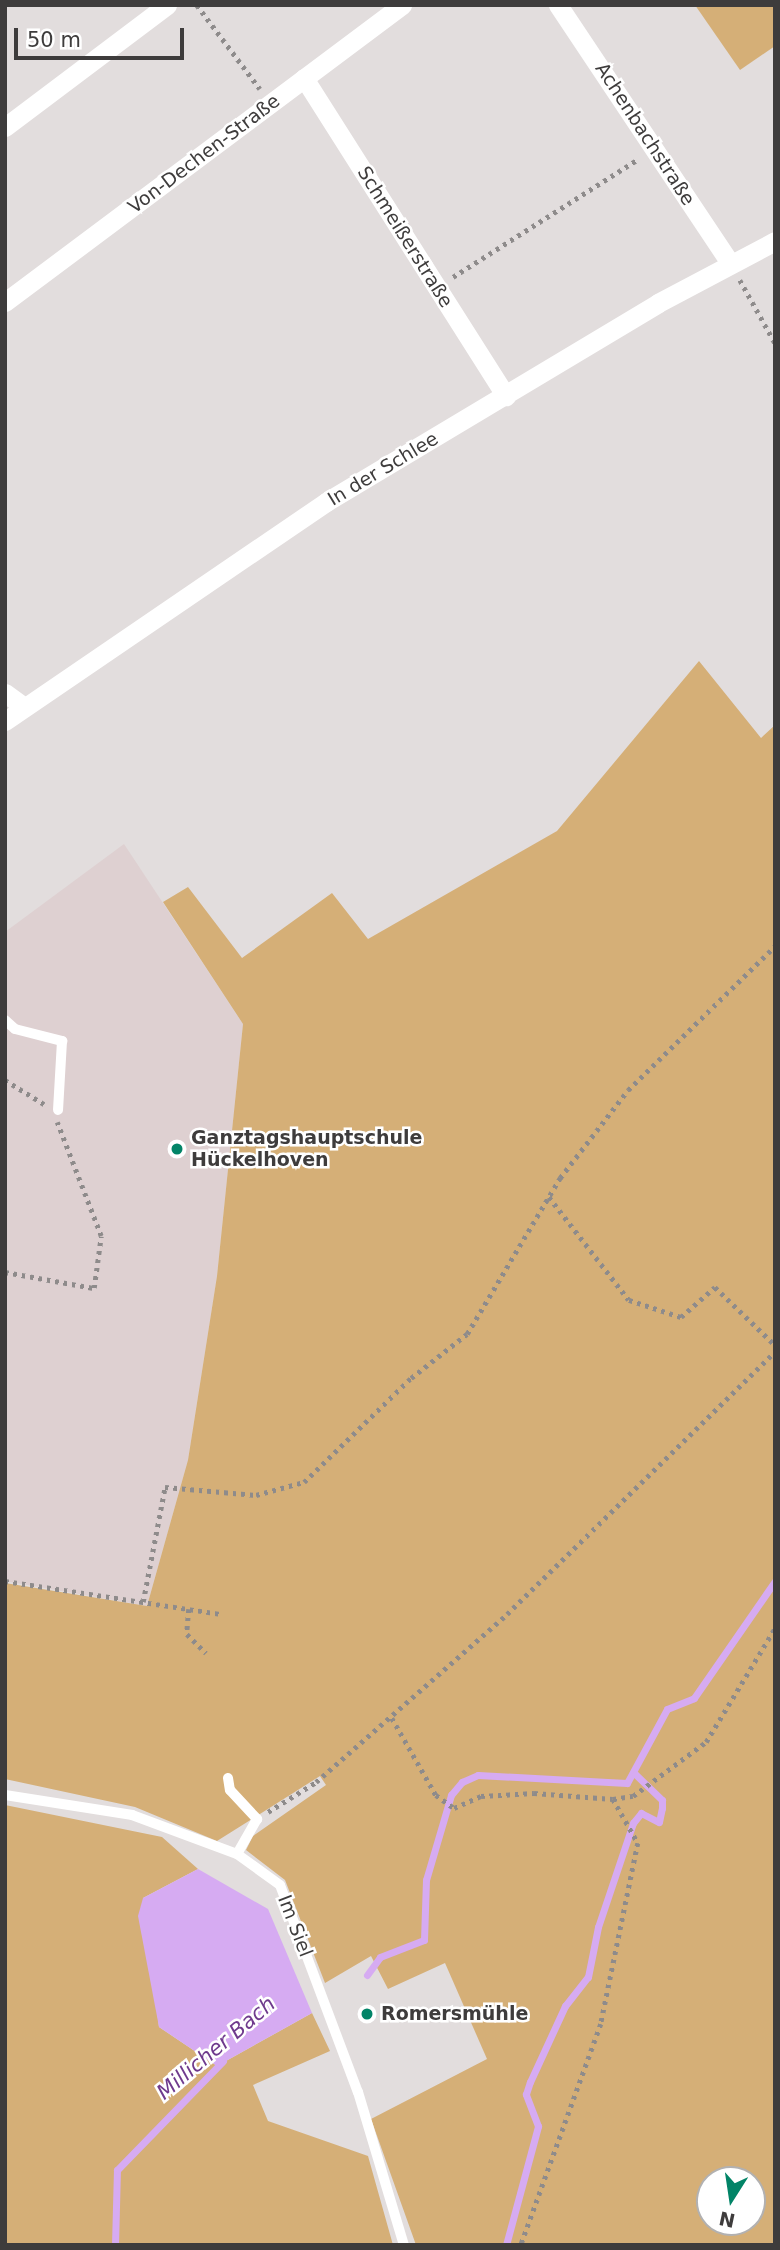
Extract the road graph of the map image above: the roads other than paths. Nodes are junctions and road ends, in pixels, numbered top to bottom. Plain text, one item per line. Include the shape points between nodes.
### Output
1 (167, 5) edge
2 (402, 5) edge
3 (558, 5) edge
4 (304, 78) junction
5 (5, 127) edge
6 (775, 241) edge
7 (731, 264) junction
8 (5, 302) edge
9 (506, 396) junction
10 (5, 693) edge
11 (23, 706) junction
12 (5, 721) edge
13 (5, 1020) edge
14 (58, 1115) road end
15 (228, 1778) dead end
16 (5, 1795) edge
17 (237, 1854) junction
18 (404, 2245) edge

1 - 5 street
2 - 4 street, Von-Dechen-Straße
3 - 7 street, Achenbachstraße
4 - 8 street, Von-Dechen-Straße
4 - 9 street, Schmeißerstraße
6 - 7 street, In der Schlee
7 - 9 street, In der Schlee
9 - 11 street, In der Schlee via 326,502
10 - 11 street
11 - 12 street, In der Schlee
13 - 14 lane via 15,1029 62,1041
15 - 17 lane via 230,1790 257,1819
16 - 17 lane, Im Siel via 132,1815
17 - 18 lane, Im Siel via 280,1885 358,2092

